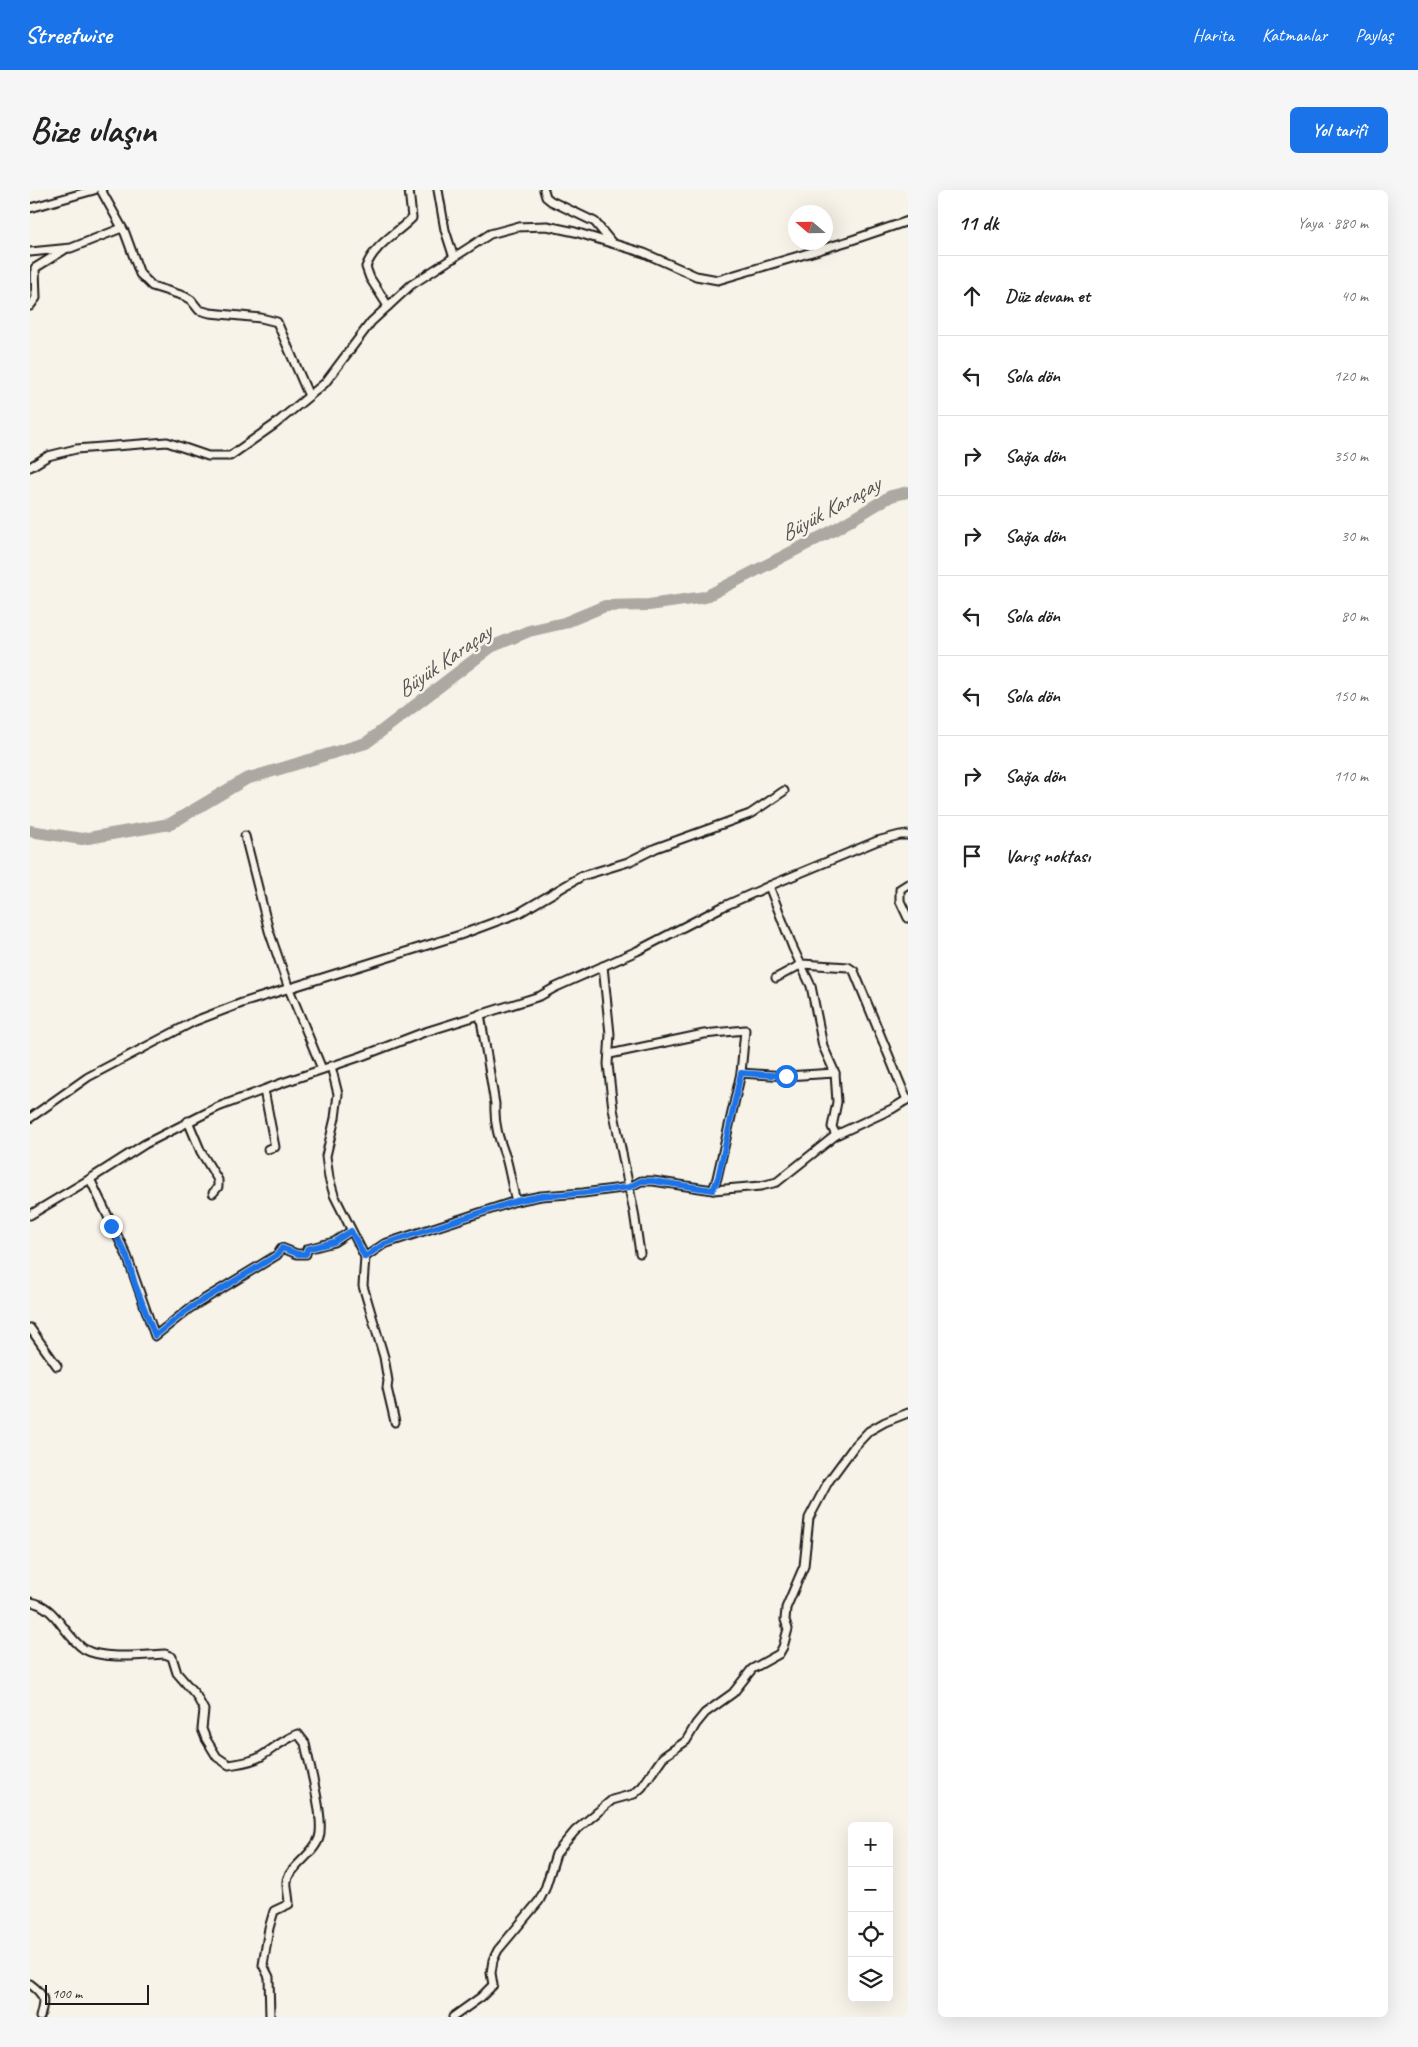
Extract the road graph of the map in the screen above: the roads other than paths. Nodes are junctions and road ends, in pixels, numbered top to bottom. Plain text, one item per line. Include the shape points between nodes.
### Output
1 (94, 190) edge
2 (101, 190) edge
3 (409, 190) edge
4 (438, 190) edge
5 (544, 190) edge
6 (30, 208) edge
7 (908, 220) edge
8 (122, 228) junction
9 (612, 243) junction
10 (67, 248) junction
11 (30, 252) edge
12 (454, 258) junction
13 (34, 287) edge
14 (30, 306) edge
15 (388, 306) junction
16 (309, 396) junction
17 (30, 467) edge
18 (784, 791) dead end
19 (908, 835) edge
20 (245, 836) dead end
21 (908, 884) edge
22 (769, 886) junction
23 (908, 918) edge
24 (802, 964) junction
25 (603, 966) junction
26 (776, 978) dead end
27 (289, 989) junction
28 (480, 1014) junction
29 (610, 1054) junction
30 (331, 1066) junction
31 (322, 1069) junction
32 (741, 1073) junction
33 (835, 1073) junction
34 (264, 1090) junction
35 (908, 1100) edge
36 (30, 1118) edge
37 (188, 1121) junction
38 (836, 1134) junction
39 (268, 1149) dead end
40 (90, 1179) junction
41 (630, 1187) junction
42 (713, 1190) junction
43 (213, 1192) dead end
44 (516, 1201) junction
45 (30, 1215) edge
46 (351, 1231) junction
47 (640, 1253) dead end
48 (365, 1257) junction
49 (30, 1328) edge
50 (57, 1366) dead end
51 (908, 1413) edge
52 (395, 1422) dead end
53 (30, 1602) edge
54 (30, 1984) edge
55 (40, 2017) edge
56 (270, 2017) edge
57 (453, 2017) edge

1 - 6 street
2 - 8 street
3 - 15 street via 412,218 379,247 366,267
4 - 12 street
5 - 9 street via 551,201 595,222
7 - 9 street via 849,242 718,280 696,276
8 - 10 street
8 - 16 street via 140,274 152,286 184,296 204,312 277,322
9 - 12 street via 547,226 516,227 490,234
10 - 11 street
10 - 13 street via 35,268
12 - 15 street via 411,285
13 - 14 street via 36,298
15 - 16 street via 325,383
16 - 17 street via 230,456 208,456 167,442 76,449 48,456
18 - 27 street via 750,814 656,848 628,862 582,876 519,913
19 - 22 street via 877,841
20 - 27 street via 269,932
21 - 23 street via 900,889 900,901
22 - 24 street
22 - 25 street
24 - 26 street
24 - 33 street via 811,986 823,1046
24 - 35 street via 848,967 854,971
25 - 28 street via 540,996
25 - 29 street
27 - 31 street
27 - 36 street via 195,1021 88,1077
28 - 30 street
28 - 44 street via 495,1104 497,1137 506,1158
29 - 32 street via 704,1034 744,1030
29 - 41 street via 608,1064 613,1109
30 - 31 street
30 - 46 street via 338,1094 326,1156 327,1168 334,1195
31 - 34 street
32 - 33 street via 786,1076
32 - 42 street
33 - 38 street via 837,1102 832,1127
34 - 37 street
34 - 39 street via 275,1147
35 - 38 street
37 - 40 street via 144,1144
37 - 43 street via 218,1180 218,1187
38 - 42 street via 777,1182
40 - 45 street
40 - 46 street via 127,1256 155,1336 190,1308 277,1255 282,1248 306,1254 307,1249 334,1242
41 - 42 street via 641,1181 653,1181
41 - 44 street
41 - 47 street
44 - 48 street via 384,1244
46 - 48 street
48 - 52 street via 363,1286 384,1357
49 - 50 street
51 - 57 street via 869,1432 828,1482 809,1518 804,1566 786,1608 788,1629 779,1654 752,1669 732,1693 705,1713 686,1741 663,1757 634,1794 612,1800 575,1832 556,1854 539,1901 498,1950 491,1973 493,1985
53 - 56 street via 52,1612 66,1632 85,1649 102,1655 165,1654 172,1657 177,1673 204,1710 202,1730 206,1739 217,1757 229,1765 260,1757 298,1734 305,1743 319,1814 320,1836 315,1848 290,1875 287,1882 289,1904 274,1911 269,1928 263,1965 269,1977
54 - 55 street via 44,1998

